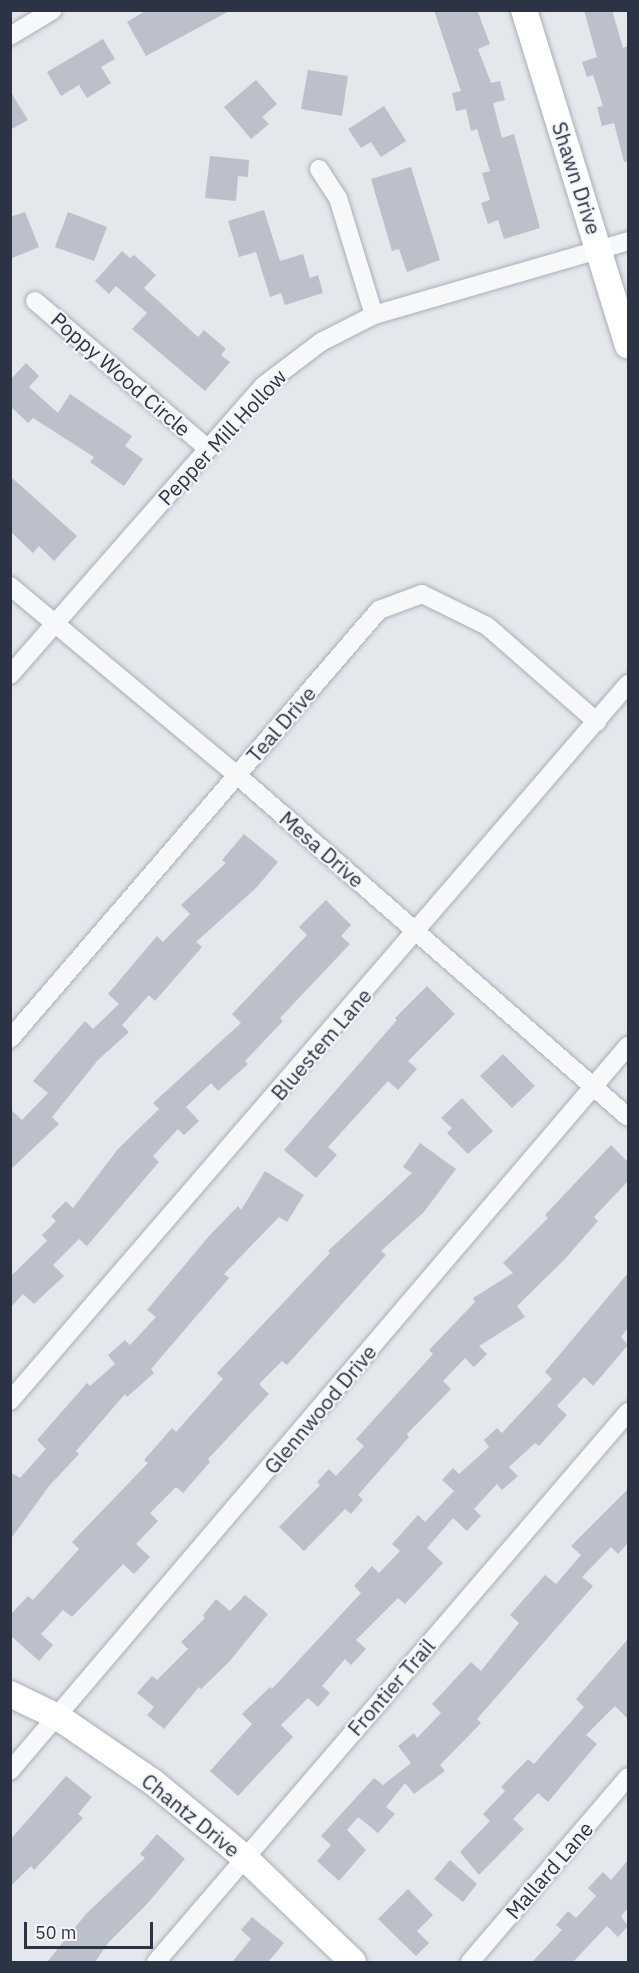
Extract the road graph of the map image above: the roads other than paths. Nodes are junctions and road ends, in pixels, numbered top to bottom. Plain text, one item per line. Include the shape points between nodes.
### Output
1 (54, 10) edge
2 (524, 10) edge
3 (10, 36) edge
4 (319, 169) dead end
5 (628, 241) edge
6 (600, 249) junction
7 (35, 301) dead end
8 (374, 315) junction
9 (628, 345) edge
10 (207, 448) junction
11 (10, 586) edge
12 (55, 624) junction
13 (10, 675) edge
14 (628, 684) edge
15 (597, 722) junction
16 (237, 775) junction
17 (418, 933) junction
18 (10, 1039) edge
19 (628, 1046) edge
20 (594, 1086) junction
21 (628, 1117) edge
22 (10, 1401) edge
23 (628, 1412) edge
24 (10, 1694) edge
25 (58, 1717) junction
26 (10, 1771) edge
27 (628, 1777) edge
28 (244, 1857) junction
29 (156, 1962) edge
30 (353, 1962) edge
31 (470, 1962) edge

1 - 3 street
2 - 6 street, Shawn Drive
4 - 8 street via 338,198
5 - 6 street, Pepper Mill Hollow
6 - 8 street, Pepper Mill Hollow
6 - 9 street, Shawn Drive
7 - 10 street, Poppy Wood Circle
8 - 10 street, Pepper Mill Hollow via 321,342 293,362 263,386
10 - 12 street, Pepper Mill Hollow
11 - 12 street, Mesa Drive
12 - 13 street, Pepper Mill Hollow
12 - 16 street, Mesa Drive
14 - 15 street, Bluestem Lane
15 - 16 street, Teal Drive via 487,626 422,594 379,610
15 - 17 street, Bluestem Lane
16 - 17 street, Mesa Drive
16 - 18 street, Teal Drive
17 - 20 street, Mesa Drive
17 - 22 street, Bluestem Lane
19 - 20 street, Glennwood Drive
20 - 21 street, Mesa Drive
20 - 25 street, Glennwood Drive
23 - 28 street, Frontier Trail
24 - 25 street, Chantz Drive
25 - 26 street, Glennwood Drive
25 - 28 street, Chantz Drive via 153,1782
27 - 31 street, Mallard Lane
28 - 29 street, Frontier Trail
28 - 30 street, Chantz Drive

